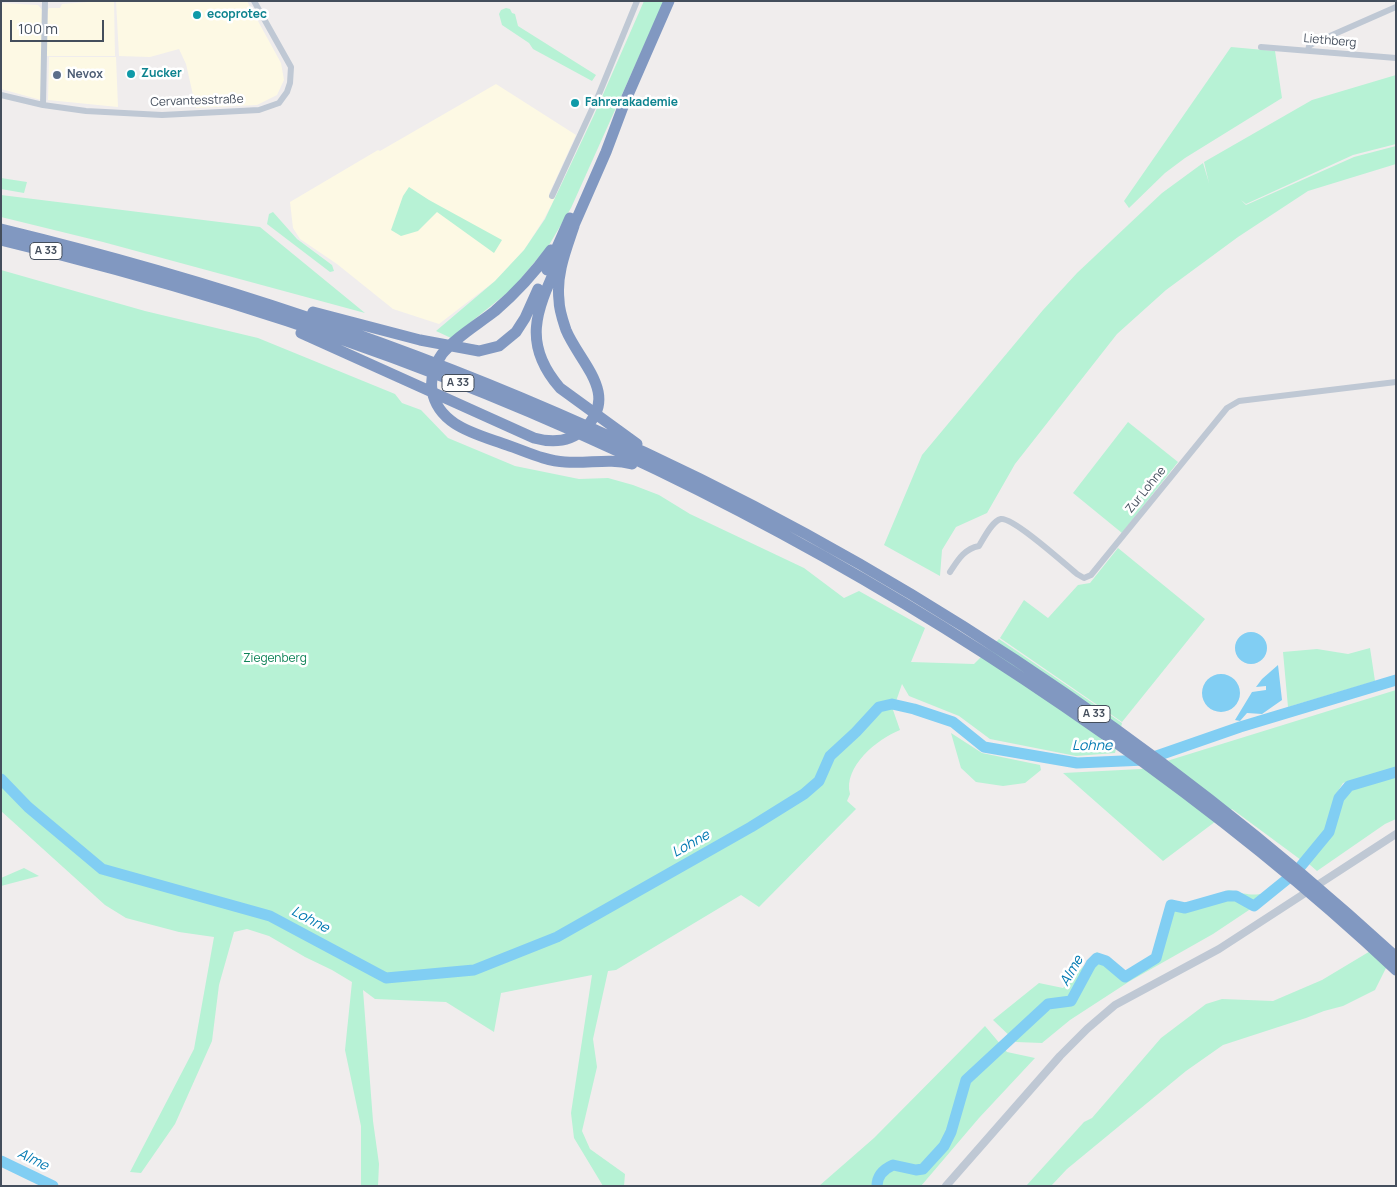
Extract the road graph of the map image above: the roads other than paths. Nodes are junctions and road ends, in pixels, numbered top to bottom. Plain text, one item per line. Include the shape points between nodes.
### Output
1 (46, 1) edge
2 (254, 1) edge
3 (637, 1) edge
4 (669, 1) edge
5 (1396, 7) edge
6 (1262, 47) dead end
7 (1308, 51) junction
8 (1396, 58) edge
9 (1, 95) edge
10 (43, 105) junction
11 (552, 196) dead end
12 (569, 228) junction
13 (1, 229) edge
14 (1, 240) edge
15 (280, 308) junction
16 (252, 310) junction
17 (1396, 382) edge
18 (656, 458) junction
19 (658, 470) junction
20 (854, 567) junction
21 (950, 572) dead end
22 (1396, 834) edge
23 (1396, 957) edge
24 (1396, 970) edge
25 (946, 1186) edge

1 - 10 street
2 - 10 street, Cervantesstraße via 291,67 287,92 278,103 259,110 162,115
3 - 11 street
4 - 12 highway via 600,150
5 - 7 street via 1314,43
6 - 7 street, Liethberg
7 - 8 street, Liethberg
9 - 10 street, Cervantesstraße
12 - 15 highway via 516,332 491,349 466,350 304,309
12 - 16 highway via 560,271 558,302 567,331 598,387 598,406 590,424 571,438 554,442 534,438 314,339 262,319
12 - 18 highway via 536,318 538,349 543,363 560,388
12 - 19 highway via 513,294 442,355 432,377 433,396 442,414 464,429 546,459 564,462 617,460
13 - 15 highway, A 33 via 170,274
14 - 16 highway, A 33
15 - 18 highway, A 33 via 449,368
16 - 19 highway, A 33 via 444,377
17 - 21 street, Zur Lohne via 1239,400 1232,404 1091,575 1084,578 1007,519 995,523 979,546 962,554
18 - 20 highway, A 33 via 758,509
19 - 20 highway, A 33
20 - 23 highway, A 33 via 997,648 1136,744 1269,847
20 - 24 highway, A 33 via 1033,684 1160,773 1264,855
22 - 25 street via 1219,949 1115,1005 1060,1056

